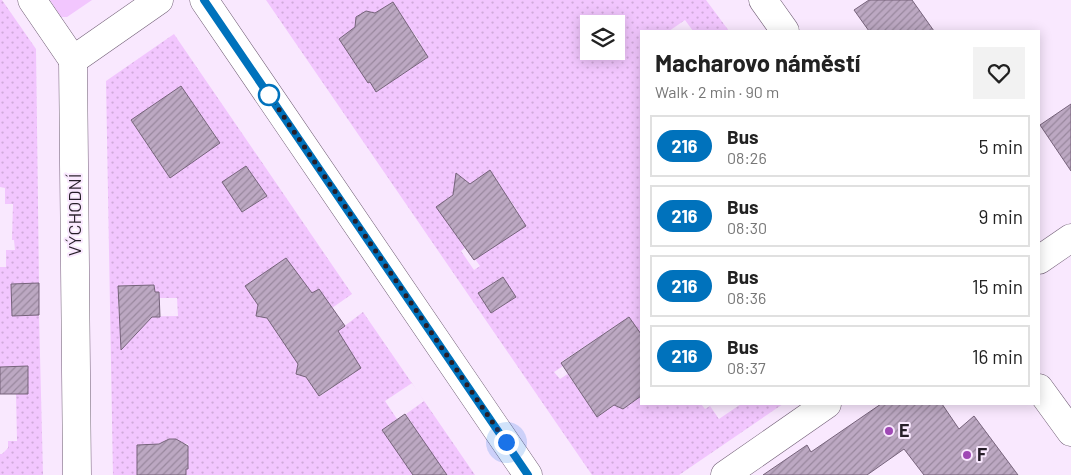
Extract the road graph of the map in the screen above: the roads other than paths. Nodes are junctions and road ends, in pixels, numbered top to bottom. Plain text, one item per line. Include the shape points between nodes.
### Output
1 (32, 0) edge
2 (159, 0) edge
3 (204, 0) edge
4 (763, 0) edge
5 (784, 30) edge
6 (73, 60) junction
7 (1071, 238) edge
8 (1040, 259) edge
9 (1040, 389) edge
10 (826, 405) edge
11 (1071, 432) edge
12 (77, 475) edge
13 (528, 475) edge
14 (725, 475) edge

1 - 6 street
2 - 6 street
3 - 13 street
4 - 5 street
6 - 12 street, VÝCHODNÍ
7 - 8 street
9 - 11 street
10 - 14 street

